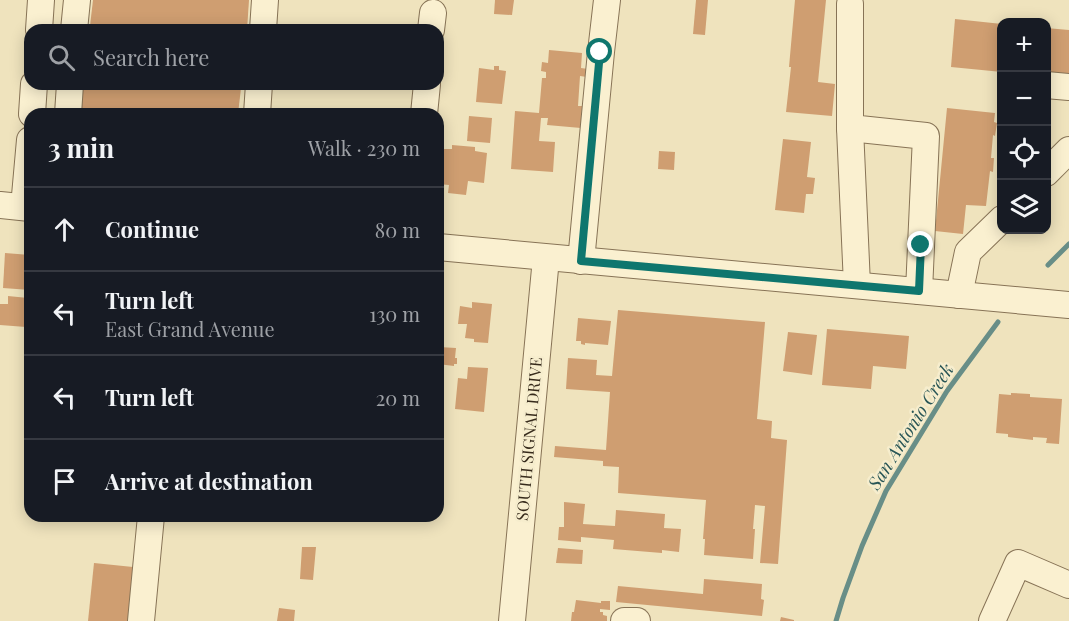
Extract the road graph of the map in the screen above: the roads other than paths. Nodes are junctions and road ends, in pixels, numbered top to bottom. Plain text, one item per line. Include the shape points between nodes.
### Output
1 (41, 0) edge
2 (77, 0) edge
3 (266, 0) edge
4 (607, 0) edge
5 (850, 4) dead end
6 (39, 24) edge
7 (75, 24) edge
8 (264, 24) edge
9 (1051, 85) edge
10 (1069, 87) edge
11 (34, 90) edge
12 (70, 90) edge
13 (259, 90) edge
14 (426, 90) edge
15 (32, 108) edge
16 (68, 108) edge
17 (257, 108) edge
18 (425, 108) edge
19 (850, 128) junction
20 (1069, 150) edge
21 (1051, 169) edge
22 (24, 174) edge
23 (18, 207) edge
24 (997, 224) edge
25 (444, 248) edge
26 (546, 258) junction
27 (581, 261) junction
28 (857, 285) junction
29 (919, 291) junction
30 (959, 295) junction
31 (1069, 305) edge
32 (150, 522) edge
33 (1069, 585) edge
34 (141, 621) edge
35 (512, 621) edge
36 (624, 621) edge
37 (638, 621) edge
38 (992, 621) edge

1 - 6 street
2 - 7 street
3 - 8 street
4 - 27 street
5 - 19 street
9 - 10 street
11 - 15 street
12 - 16 street
13 - 17 street
14 - 18 street
19 - 28 street
19 - 29 street via 926,136
20 - 21 street
22 - 23 street
24 - 30 street via 968,252
25 - 26 street
26 - 27 street
26 - 35 street, SOUTH SIGNAL DRIVE
27 - 28 street
28 - 29 street
29 - 30 street
30 - 31 street
32 - 34 street
33 - 38 street via 1018,563
36 - 37 street

